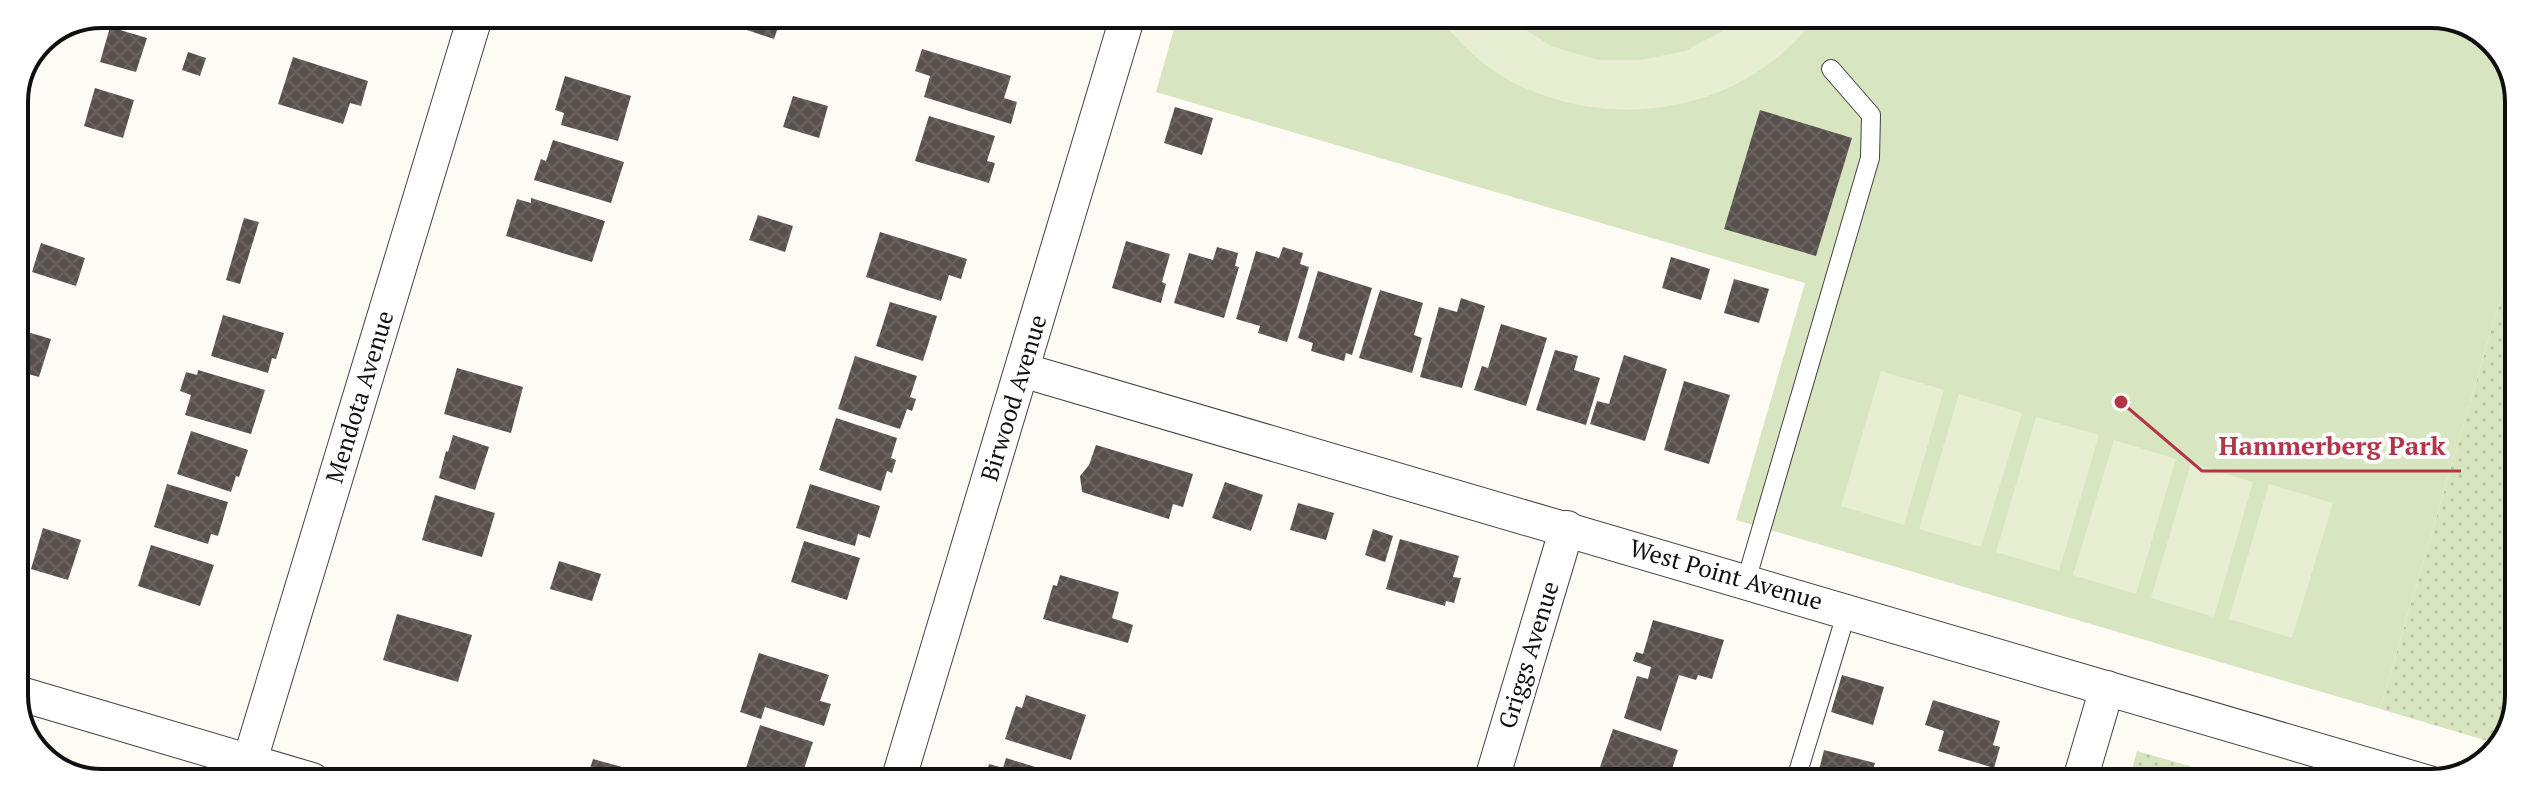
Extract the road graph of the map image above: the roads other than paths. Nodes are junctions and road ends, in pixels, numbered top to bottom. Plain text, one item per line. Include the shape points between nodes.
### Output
1 (472, 28) edge
2 (1124, 28) edge
3 (1831, 69) dead end
4 (1022, 370) junction
5 (1567, 528) junction
6 (1746, 581) junction
7 (1847, 611) junction
8 (2107, 688) junction
9 (28, 697) edge
10 (241, 769) edge
11 (248, 769) edge
12 (902, 769) edge
13 (1495, 769) edge
14 (1799, 769) edge
15 (2083, 769) edge
16 (2382, 769) edge

1 - 11 street, Mendota Avenue
2 - 4 street, Birwood Avenue
3 - 6 lane via 1871,115 1870,158
4 - 5 street, West Point Avenue
4 - 12 street, Birwood Avenue
5 - 6 street, West Point Avenue
5 - 13 street, Griggs Avenue
6 - 7 street, West Point Avenue
7 - 8 street, West Point Avenue
7 - 14 lane
8 - 15 street
8 - 16 street, West Point Avenue
9 - 10 street

